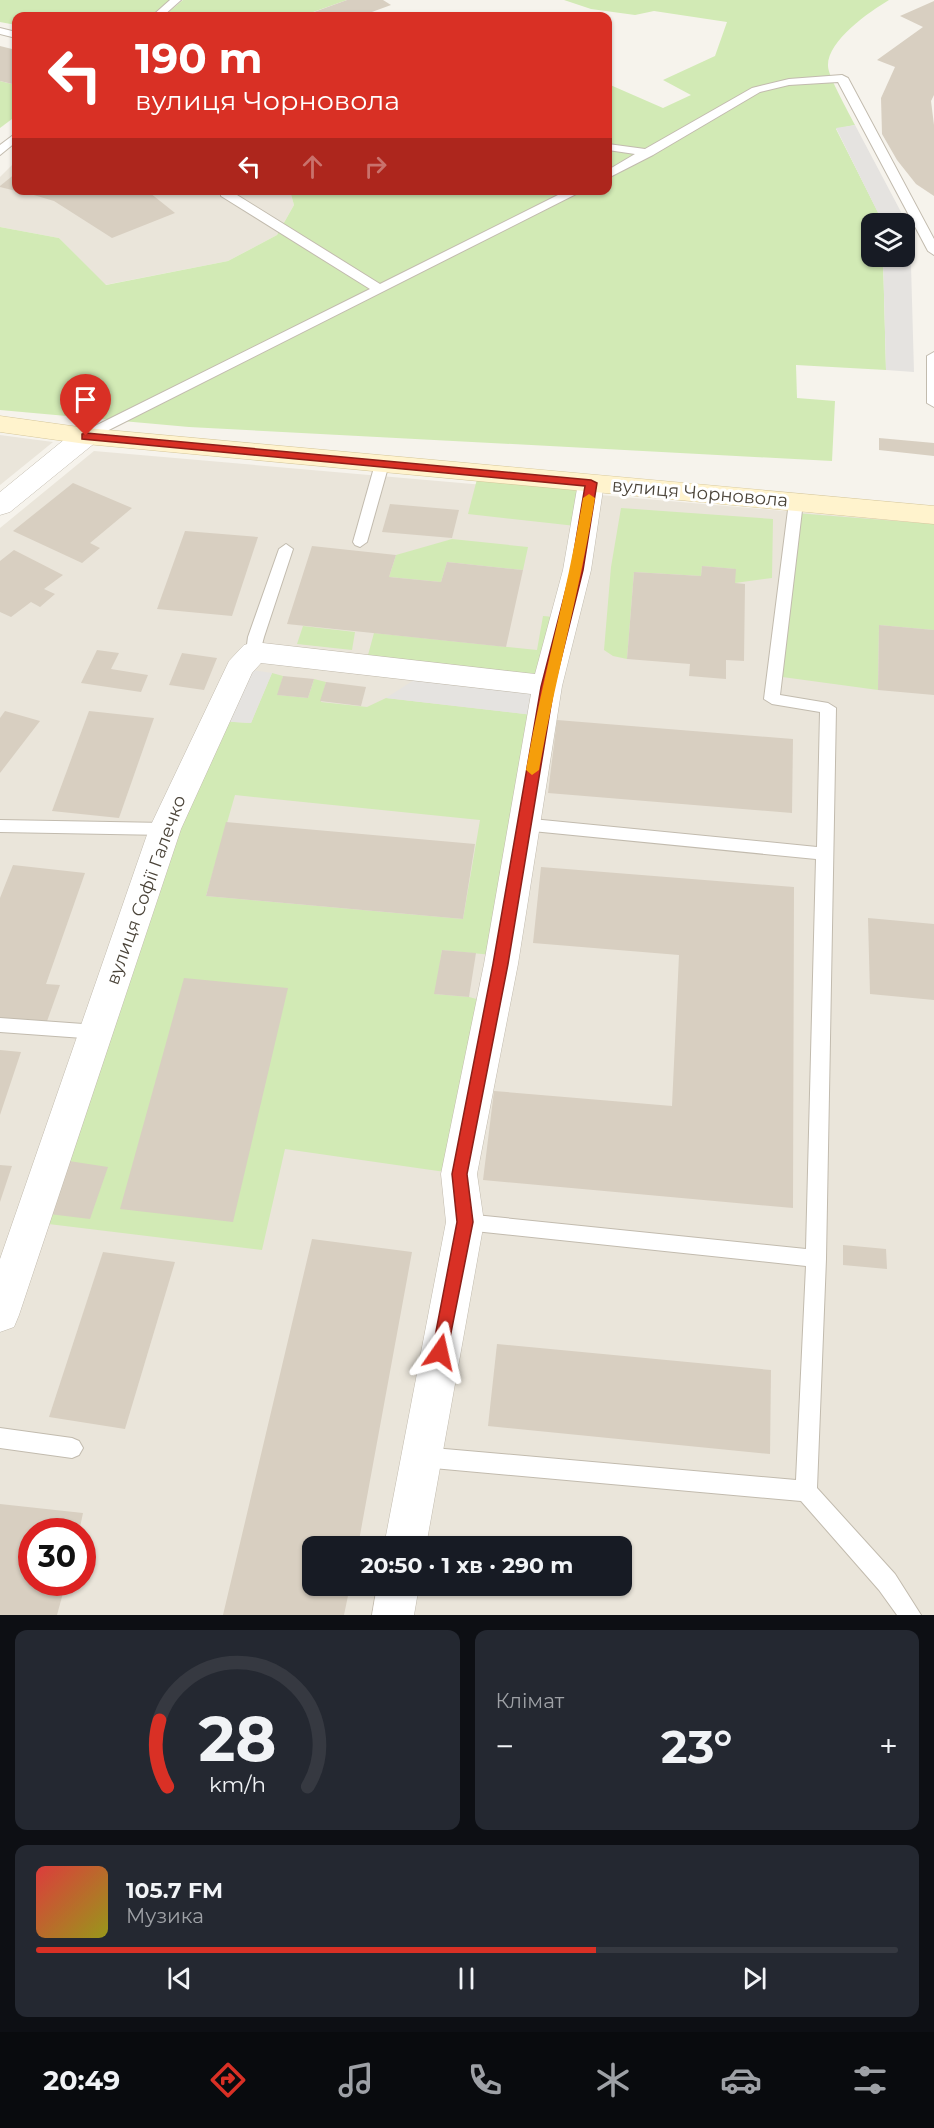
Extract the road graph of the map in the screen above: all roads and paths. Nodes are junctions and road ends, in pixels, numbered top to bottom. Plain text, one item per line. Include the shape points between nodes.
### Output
1 (176, 0) edge
2 (162, 12) edge
3 (12, 140) edge
4 (612, 148) edge
5 (0, 151) edge
6 (649, 153) junction
7 (612, 174) edge
8 (228, 195) edge
9 (568, 195) edge
10 (934, 251) edge
11 (380, 290) junction
12 (934, 356) edge
13 (934, 403) edge
14 (0, 424) edge
15 (86, 436) junction
16 (382, 464) junction
17 (591, 483) junction
18 (796, 502) junction
19 (0, 506) edge
20 (934, 515) edge
21 (360, 542) dead end
22 (286, 549) dead end
23 (254, 652) junction
24 (547, 687) junction
25 (522, 824) junction
26 (0, 825) edge
27 (165, 829) junction
28 (825, 854) junction
29 (0, 1025) edge
30 (97, 1032) junction
31 (465, 1222) junction
32 (816, 1259) junction
33 (0, 1315) edge
34 (0, 1438) edge
35 (72, 1448) dead end
36 (420, 1456) junction
37 (806, 1491) junction
38 (407, 1536) edge
39 (396, 1596) edge
40 (393, 1615) edge
41 (910, 1615) edge

1 - 2 lane
3 - 5 lane
4 - 6 lane
6 - 7 lane
6 - 10 lane via 756,90 789,82 842,78
8 - 11 lane
9 - 11 lane
11 - 15 lane
12 - 13 lane
14 - 15 main road, вулиця Чорновола
15 - 16 main road, вулиця Чорновола
15 - 19 street
16 - 17 main road, вулиця Чорновола
16 - 21 lane
17 - 18 main road, вулиця Чорновола
17 - 24 street via 577,570
18 - 20 main road, вулиця Чорновола
18 - 28 lane via 772,699 828,708
22 - 23 lane
23 - 24 street
23 - 27 street, вулиця Софії Галечко via 239,668
24 - 25 street
25 - 28 lane
25 - 31 street via 501,964 459,1174
26 - 27 lane
27 - 30 street, вулиця Софії Галечко
28 - 32 lane
29 - 30 lane
30 - 33 street, вулиця Софії Галечко
31 - 32 lane
31 - 36 street
32 - 37 lane
34 - 35 lane
36 - 37 lane
36 - 38 street
37 - 41 lane via 887,1582
39 - 40 street

